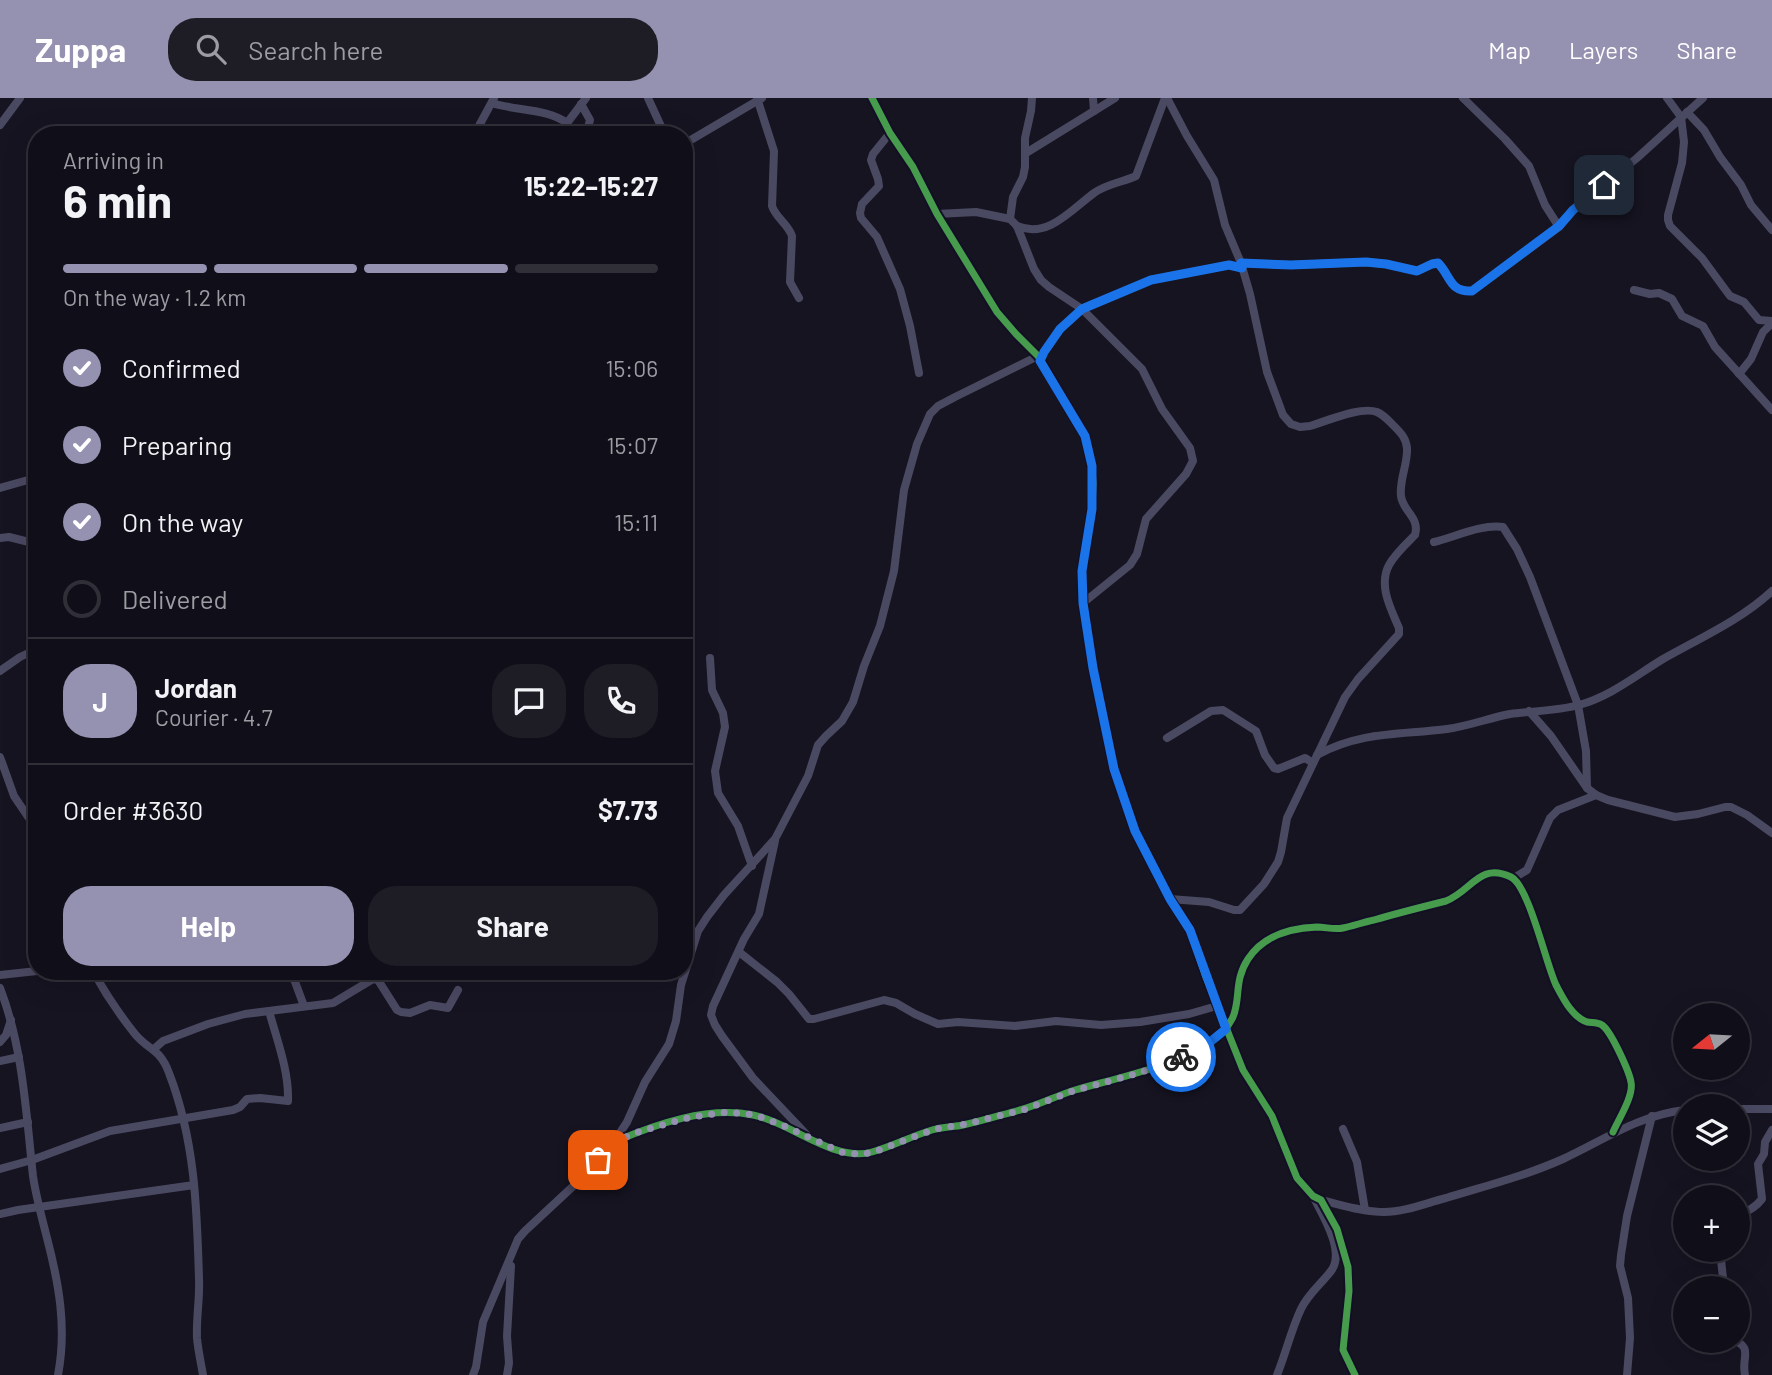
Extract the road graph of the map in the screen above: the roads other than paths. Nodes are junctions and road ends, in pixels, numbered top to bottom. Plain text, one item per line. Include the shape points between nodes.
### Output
1 (20, 98) edge
2 (648, 98) edge
3 (872, 98) edge
4 (1032, 98) edge
5 (1093, 98) edge
6 (1115, 98) edge
7 (1166, 98) edge
8 (1463, 98) edge
9 (1667, 98) edge
10 (1703, 98) edge
11 (759, 99) edge
12 (493, 101) edge
13 (583, 101) edge
14 (1094, 111) junction
15 (1684, 115) junction
16 (567, 123) junction
17 (0, 125) edge
18 (479, 126) edge
19 (565, 126) edge
20 (588, 126) edge
21 (660, 126) edge
22 (890, 133) junction
23 (693, 139) edge
24 (1026, 153) junction
25 (937, 214) junction
26 (1013, 222) junction
27 (1559, 226) junction
28 (1772, 230) edge
29 (1242, 265) junction
30 (1634, 290) dead end
31 (799, 298) dead end
32 (1082, 309) junction
33 (1772, 322) edge
34 (1039, 359) junction
35 (919, 373) dead end
36 (1739, 374) junction
37 (1772, 410) edge
38 (28, 480) dead end
39 (0, 488) edge
40 (0, 538) edge
41 (28, 542) edge
42 (1434, 542) dead end
43 (1772, 591) edge
44 (1083, 603) junction
45 (28, 653) edge
46 (710, 658) dead end
47 (0, 671) edge
48 (1577, 705) junction
49 (1529, 711) junction
50 (1167, 738) dead end
51 (0, 757) edge
52 (1315, 759) junction
53 (1587, 788) junction
54 (1596, 795) junction
55 (28, 817) edge
56 (1772, 833) edge
57 (775, 839) junction
58 (752, 866) junction
59 (1514, 878) junction
60 (1170, 899) junction
61 (693, 944) edge
62 (739, 952) junction
63 (28, 972) edge
64 (0, 975) edge
65 (98, 980) edge
66 (294, 980) edge
67 (371, 980) edge
68 (379, 980) edge
69 (682, 980) edge
70 (0, 988) edge
71 (458, 990) dead end
72 (304, 1006) junction
73 (1217, 1006) junction
74 (270, 1011) junction
75 (11, 1020) junction
76 (1226, 1029) junction
77 (0, 1042) edge
78 (154, 1049) junction
79 (19, 1057) junction
80 (0, 1061) edge
81 (1750, 1109) edge
82 (1772, 1109) edge
83 (1673, 1112) edge
84 (1652, 1116) junction
85 (184, 1119) junction
86 (28, 1122) junction
87 (0, 1128) edge
88 (1343, 1129) dead end
89 (1772, 1130) edge
90 (1612, 1132) junction
91 (811, 1138) junction
92 (614, 1142) junction
93 (32, 1160) junction
94 (0, 1169) edge
95 (194, 1185) junction
96 (1313, 1196) junction
97 (1321, 1200) junction
98 (39, 1208) junction
99 (1365, 1210) junction
100 (1750, 1210) edge
101 (0, 1214) edge
102 (512, 1256) junction
103 (1744, 1353) edge
104 (58, 1375) edge
105 (203, 1375) edge
106 (473, 1375) edge
107 (507, 1375) edge
108 (1277, 1375) edge
109 (1355, 1375) edge
110 (1627, 1375) edge
111 (1745, 1375) edge

1 - 17 street
2 - 21 street
3 - 22 street
4 - 24 street
5 - 14 street
6 - 14 street
7 - 26 street via 1136,176 1095,193 1046,228 1034,230
7 - 29 street via 1214,180 1225,225
8 - 27 street via 1529,166
9 - 15 street
10 - 15 street
11 - 23 street
11 - 31 street via 774,151 772,206 791,231 790,282
12 - 16 street via 508,108 551,114
12 - 18 street
13 - 16 street
13 - 20 street
14 - 24 street
15 - 27 street
15 - 28 street via 1704,130
15 - 33 street via 1682,163 1668,220 1730,296 1744,302 1759,320
16 - 19 street
22 - 25 street
22 - 35 street via 873,154 879,186 862,204 860,213 877,237 900,289
24 - 26 street via 1023,177 1013,197
25 - 26 street via 976,212
25 - 34 street via 997,312
26 - 32 street via 1041,280
27 - 29 street via 1467,292 1453,285 1438,263 1417,271 1366,262
29 - 32 street via 1151,280
29 - 52 street via 1266,372 1283,415 1300,427 1367,410 1384,416 1407,443 1401,496 1416,522 1415,535 1385,574 1399,634 1345,697
30 - 36 street via 1670,297 1682,316 1703,326
32 - 34 street via 1060,329
32 - 44 street via 1142,369 1190,448 1193,461 1146,519 1130,565
33 - 36 street
34 - 44 street via 1085,436 1092,466
34 - 57 street via 955,397 930,414 904,490 894,571 856,696 842,721 818,745 808,776
36 - 37 street
38 - 39 street
40 - 41 street
42 - 48 street via 1503,527 1530,577
43 - 48 street via 1632,681
44 - 60 street via 1114,769 1135,831
45 - 47 street
46 - 58 street via 712,690 725,727 715,782
48 - 49 street
48 - 53 street
49 - 52 street via 1450,729 1359,738 1332,747
49 - 53 street
50 - 52 street via 1211,711 1223,710 1256,731 1274,768
51 - 55 street via 14,796
52 - 60 street via 1287,818 1278,862 1245,905 1234,910 1209,902
53 - 54 street
54 - 56 street via 1675,817 1731,807
54 - 59 street via 1558,810 1550,818 1527,870
57 - 58 street
57 - 62 street via 759,914
58 - 61 street via 707,917
59 - 76 street via 1487,873 1446,901 1343,928 1303,928 1270,937 1248,959 1234,1016
59 - 90 street via 1530,906 1561,995 1578,1018 1606,1029 1631,1083 1628,1101
60 - 73 street via 1190,930
62 - 73 street via 777,982 809,1019 884,1000 938,1024 1015,1026 1056,1021 1140,1022
62 - 91 street via 713,1006 715,1025 753,1078
63 - 64 street
65 - 78 street via 136,1035
66 - 72 street
67 - 72 street via 333,1003
68 - 71 street via 397,1010 406,1013 430,1005 448,1008
69 - 92 street via 668,1044
70 - 75 street
72 - 74 street
73 - 76 street
74 - 78 street via 208,1024
74 - 85 street via 289,1101 247,1099 237,1109
75 - 77 street
75 - 79 street
76 - 91 street via 1175,1060 1139,1073 1023,1110 935,1129 871,1153 841,1152
76 - 96 street via 1243,1070 1272,1116 1293,1170
78 - 85 street via 169,1072
79 - 80 street
79 - 86 street
81 - 82 street
83 - 84 street
84 - 90 street
84 - 110 street via 1621,1255 1628,1298
85 - 93 street via 110,1131
85 - 95 street
86 - 87 street
86 - 93 street
88 - 99 street via 1357,1162
89 - 100 street via 1759,1164 1762,1199
90 - 99 street via 1562,1159 1481,1188 1395,1212
91 - 92 street via 755,1115 728,1112 691,1117
92 - 102 street via 524,1231
93 - 94 street
93 - 98 street
95 - 98 street
95 - 105 street via 197,1337
96 - 97 street
96 - 108 street via 1328,1226 1335,1266 1301,1308
97 - 99 street
97 - 109 street via 1337,1229 1348,1267 1343,1350
98 - 101 street
98 - 104 street via 62,1317
102 - 106 street via 482,1322
102 - 107 street
103 - 111 street

